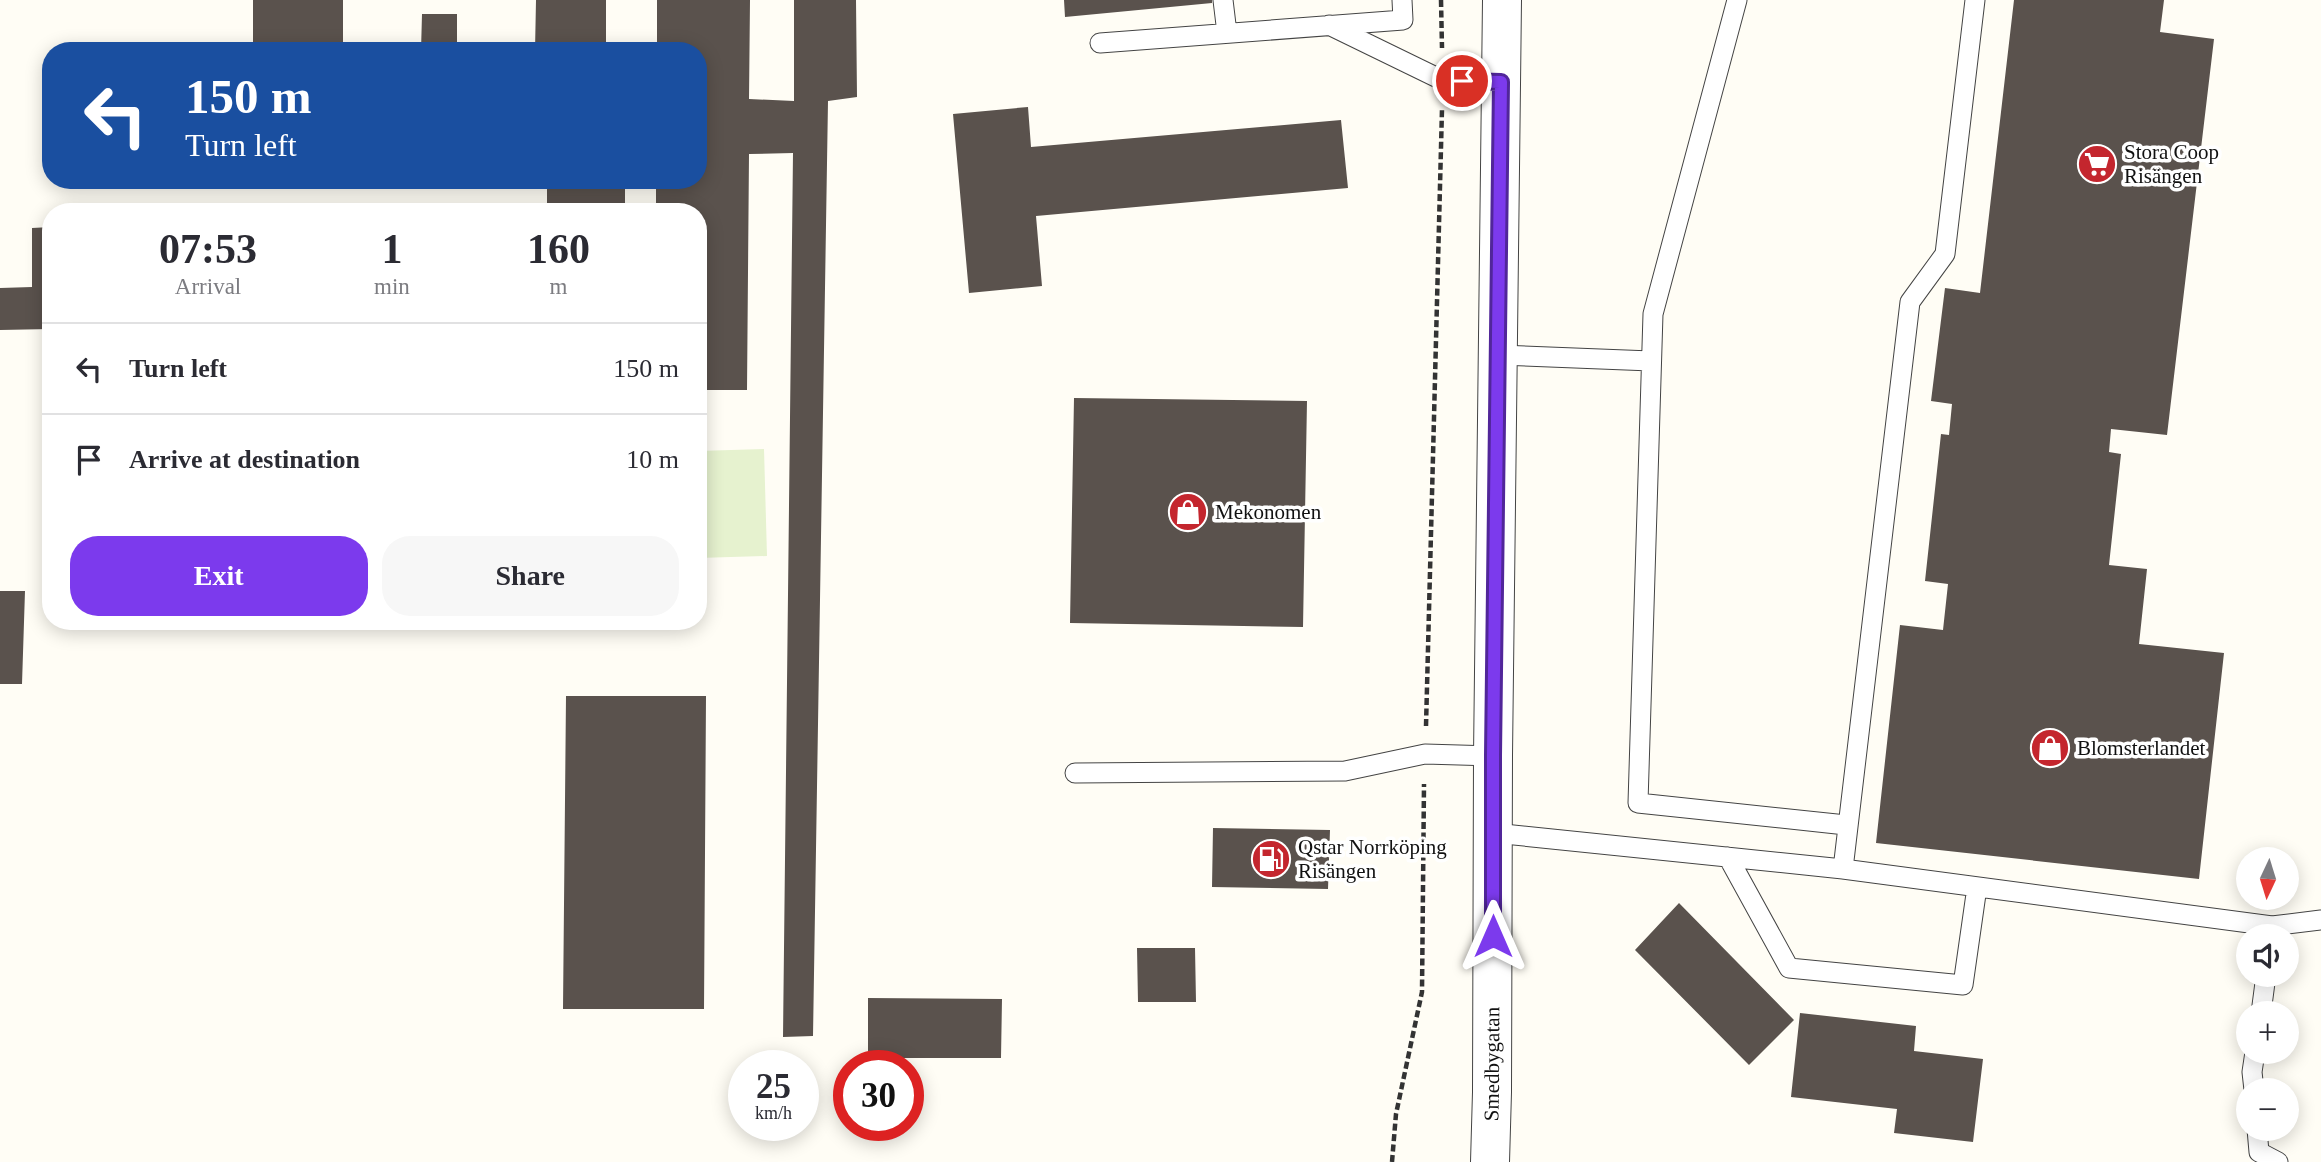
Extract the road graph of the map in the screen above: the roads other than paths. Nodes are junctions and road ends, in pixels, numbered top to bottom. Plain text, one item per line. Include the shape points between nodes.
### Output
1 (1223, 0) edge
2 (1402, 0) edge
3 (1502, 0) edge
4 (1737, 0) edge
5 (1975, 0) edge
6 (1328, 25) junction
7 (1227, 33) junction
8 (1100, 43) dead end
9 (1501, 82) junction
10 (1499, 355) junction
11 (1650, 361) junction
12 (1493, 756) junction
13 (1075, 773) dead end
14 (1846, 825) junction
15 (1494, 833) junction
16 (1728, 857) junction
17 (1843, 869) junction
18 (1976, 887) junction
19 (2321, 920) edge
20 (2299, 925) edge
21 (2236, 926) edge
22 (2258, 1141) edge
23 (1490, 1162) edge
24 (2278, 1162) edge

1 - 7 lane
2 - 6 lane via 1403,20
3 - 9 street, Smedbygatan
4 - 11 lane via 1653,314
5 - 14 lane via 1945,254 1910,302
6 - 7 lane
6 - 9 lane via 1442,80
7 - 8 lane
9 - 10 street, Smedbygatan
10 - 11 lane
10 - 12 street, Smedbygatan
11 - 14 lane via 1639,803
12 - 13 lane via 1425,754 1345,771
12 - 15 street, Smedbygatan
14 - 17 lane
15 - 16 lane
15 - 23 street, Smedbygatan
16 - 17 lane
16 - 18 lane via 1789,968 1963,985
17 - 18 lane
18 - 21 lane
19 - 20 lane
22 - 24 lane via 2259,1152

